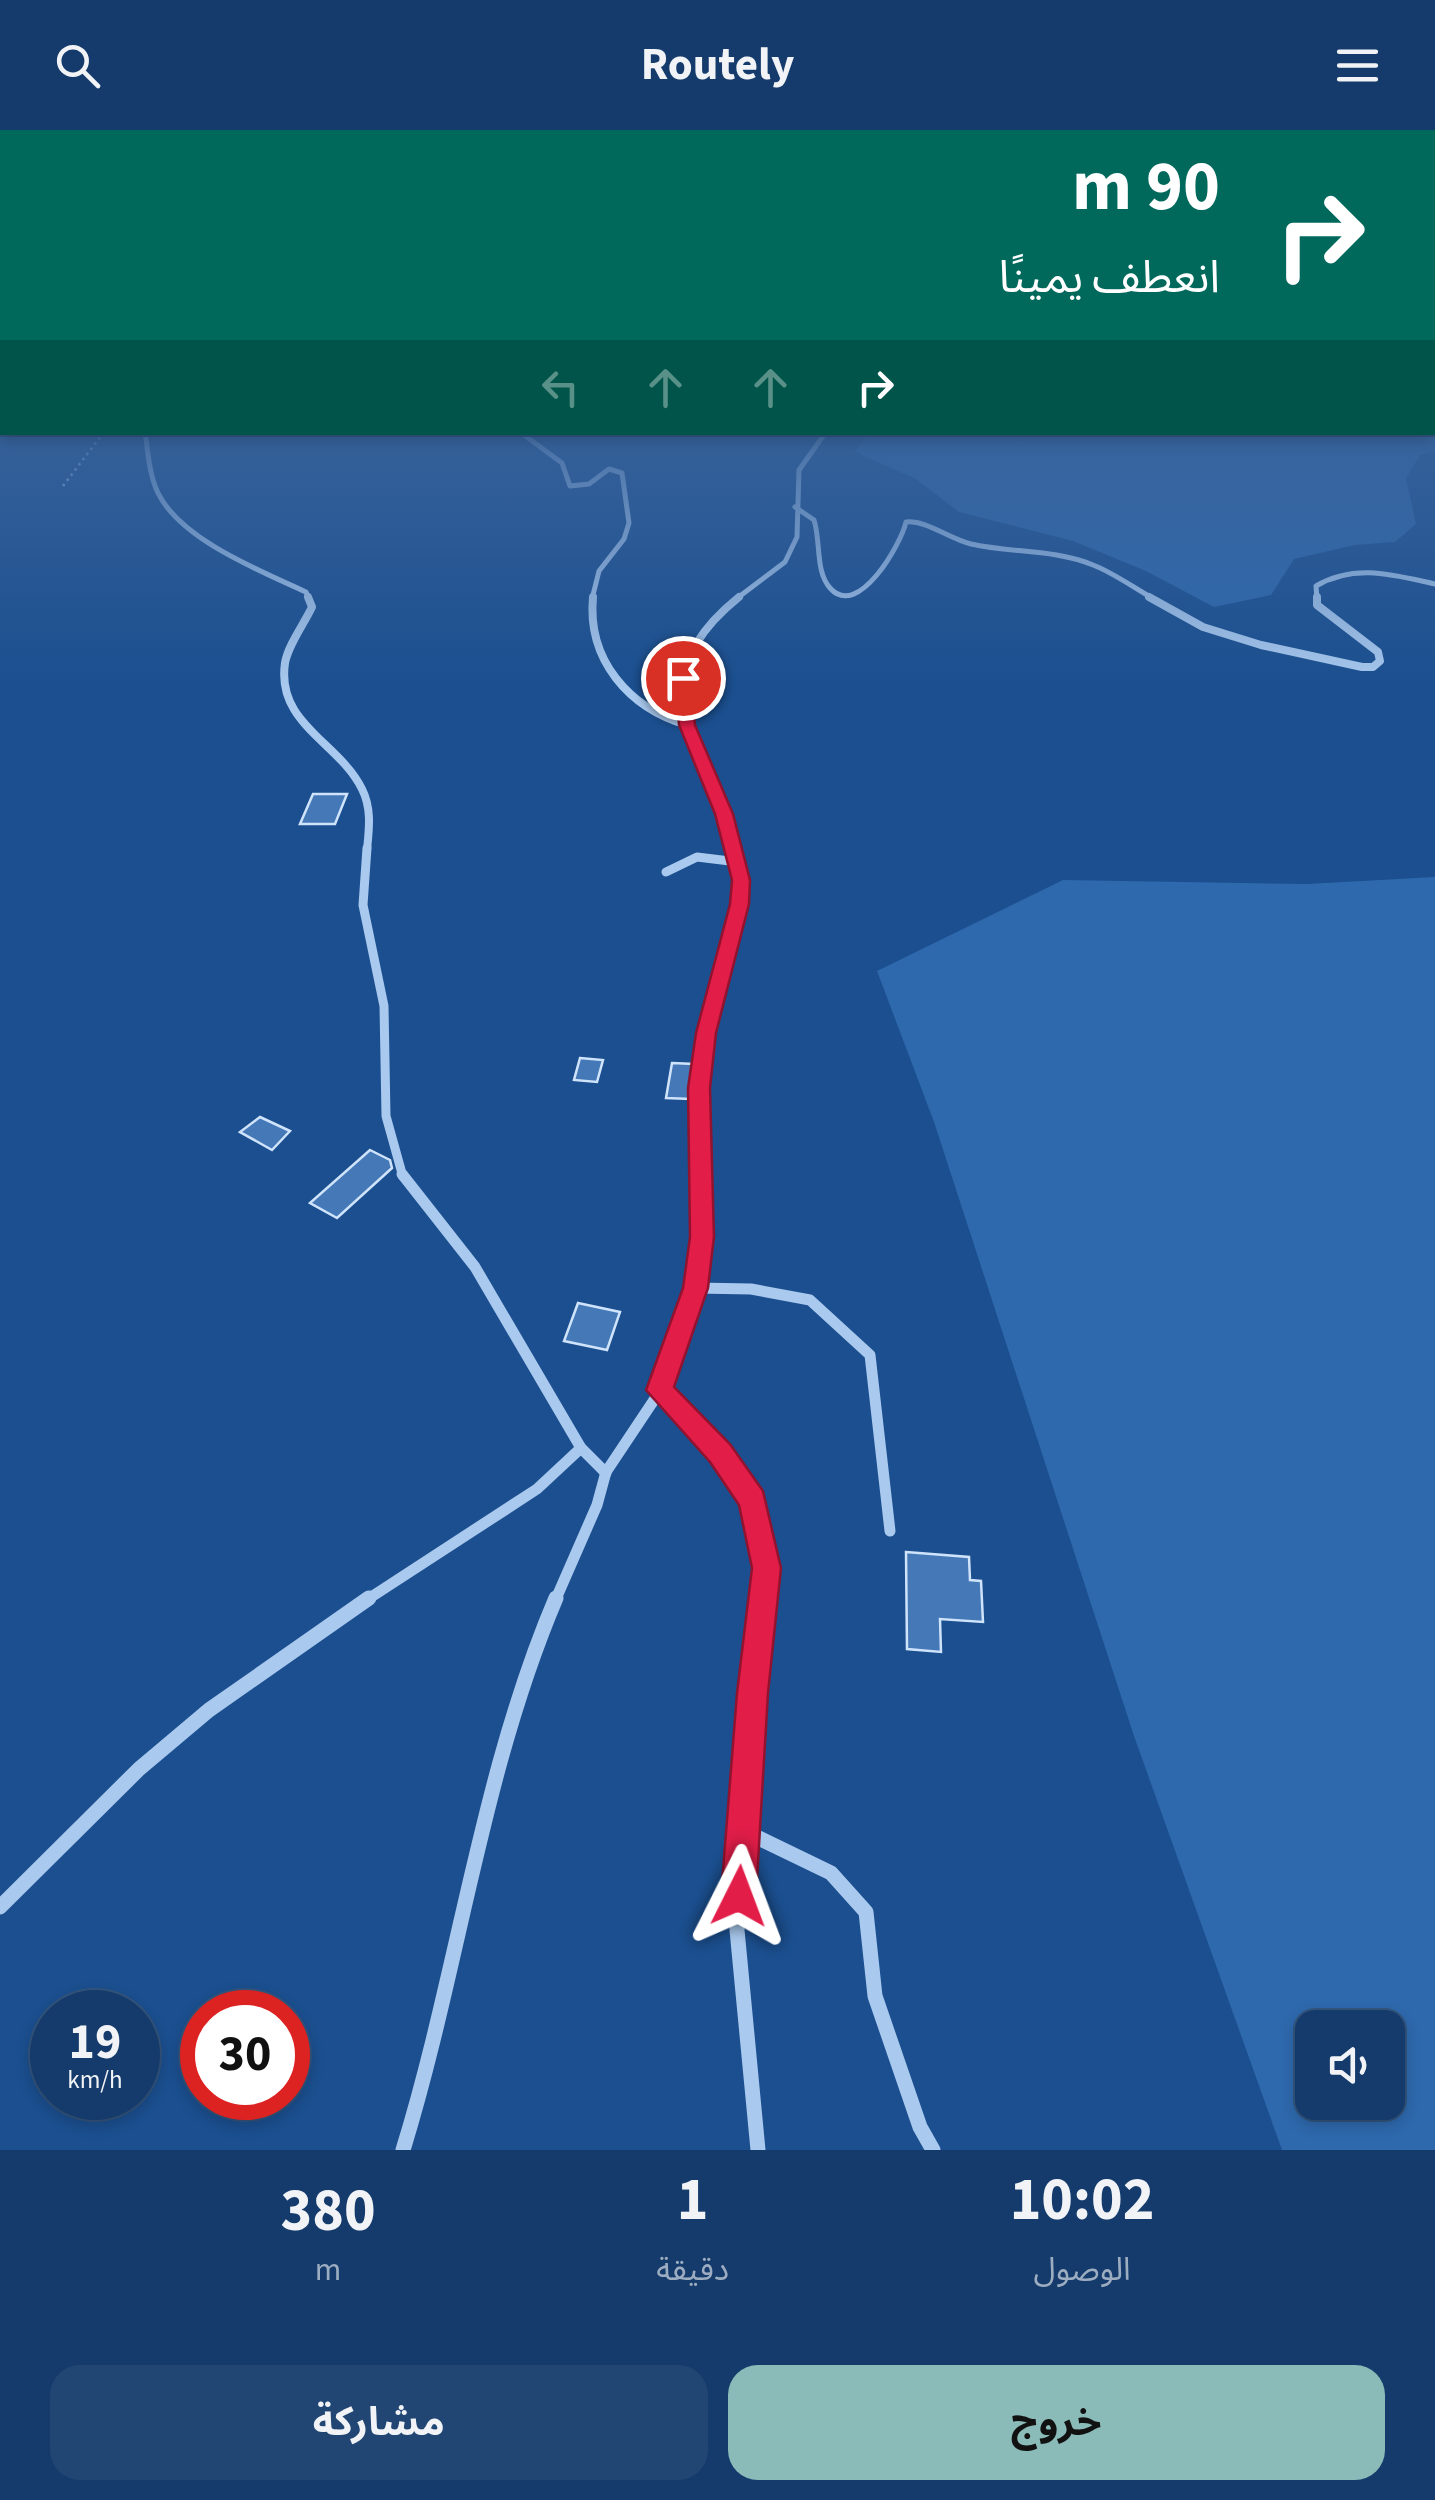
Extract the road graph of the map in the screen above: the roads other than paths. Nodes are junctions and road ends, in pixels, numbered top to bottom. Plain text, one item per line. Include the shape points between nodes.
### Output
1 (161, 499) edge
2 (630, 499) edge
3 (796, 499) edge
4 (795, 507) junction
5 (1435, 584) edge
6 (687, 725) junction
7 (738, 862) junction
8 (666, 872) dead end
9 (696, 1288) junction
10 (660, 1390) junction
11 (582, 1448) junction
12 (606, 1473) junction
13 (890, 1531) dead end
14 (742, 1830) junction
15 (0, 1907) edge
16 (403, 2150) edge
17 (758, 2150) edge
18 (932, 2150) edge

1 - 11 street via 234,556 311,600 286,660 284,696 308,731 350,770 370,814 363,905 384,1006 386,1116 394,1153 404,1178 475,1267
2 - 6 street via 623,542 596,578 597,642 621,689 659,717
3 - 4 street
4 - 5 street via 816,523 823,571 841,596 858,592 885,563 906,522 919,522 954,540 1093,565 1203,627 1362,667 1380,661 1378,652 1317,604 1316,586 1352,571
4 - 6 street via 795,548 785,562 693,644 683,678
6 - 7 street
7 - 8 street via 697,857
7 - 9 street via 740,904 706,1033 699,1088 702,1237
9 - 10 street
9 - 13 street via 810,1300 870,1355
10 - 12 street
10 - 14 street via 720,1453 753,1500 766,1568
11 - 12 street
11 - 15 street via 537,1489 384,1586 209,1710
12 - 16 street via 502,1750 453,1971
14 - 17 street via 737,1930
14 - 18 street via 831,1873 866,1912 875,1996

